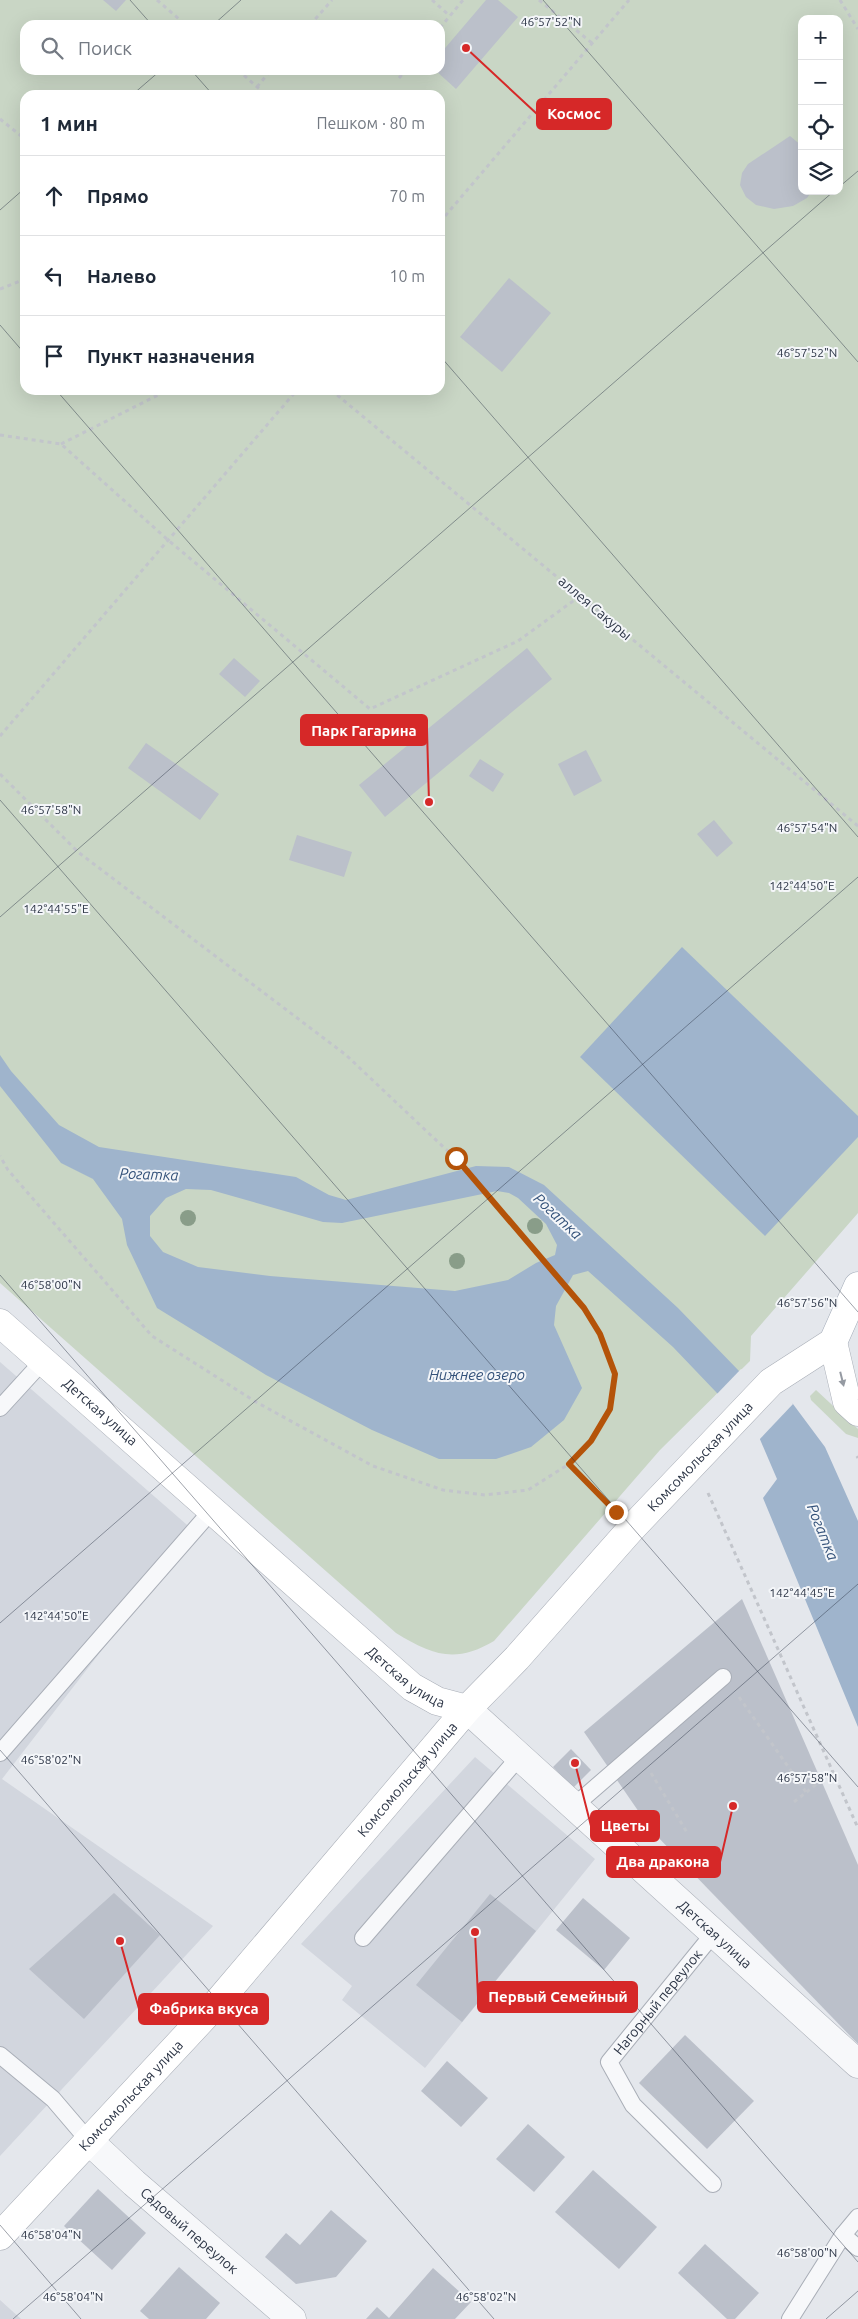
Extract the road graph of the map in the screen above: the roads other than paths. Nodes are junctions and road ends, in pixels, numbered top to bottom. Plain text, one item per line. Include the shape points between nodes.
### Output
1 (858, 1286) edge
2 (0, 1323) edge
3 (858, 1324) edge
4 (833, 1342) junction
5 (42, 1360) junction
6 (858, 1361) edge
7 (0, 1408) edge
8 (858, 1412) edge
9 (213, 1509) junction
10 (723, 1677) road end
11 (467, 1708) junction
12 (0, 1753) edge
13 (520, 1756) junction
14 (574, 1806) junction
15 (714, 1933) junction
16 (363, 1938) dead end
17 (0, 2055) edge
18 (858, 2064) edge
19 (88, 2140) junction
20 (713, 2184) dead end
21 (858, 2217) edge
22 (843, 2235) junction
23 (0, 2236) edge
24 (858, 2248) edge
25 (292, 2319) edge
26 (790, 2319) edge

1 - 4 street
2 - 5 street, Детская улица
3 - 4 street, Комсомольская улица
4 - 6 street
4 -> 8 street via 847,1402
4 - 11 street, Комсомольская улица via 771,1382
5 - 7 lane
5 - 9 street, Детская улица
9 - 11 street, Детская улица via 412,1686 437,1702
9 - 12 lane
10 - 14 lane
11 - 13 street, Детская улица
11 - 19 street, Комсомольская улица via 217,2003
13 - 14 street, Детская улица
13 - 16 lane
14 - 15 street, Детская улица
15 - 18 street, Детская улица
15 - 20 lane, Нагорный переулок via 609,2062 633,2105
17 - 19 lane via 53,2099
19 - 23 street, Комсомольская улица
19 - 25 street, Садовый переулок
21 - 22 lane
22 - 24 lane
22 - 26 lane

